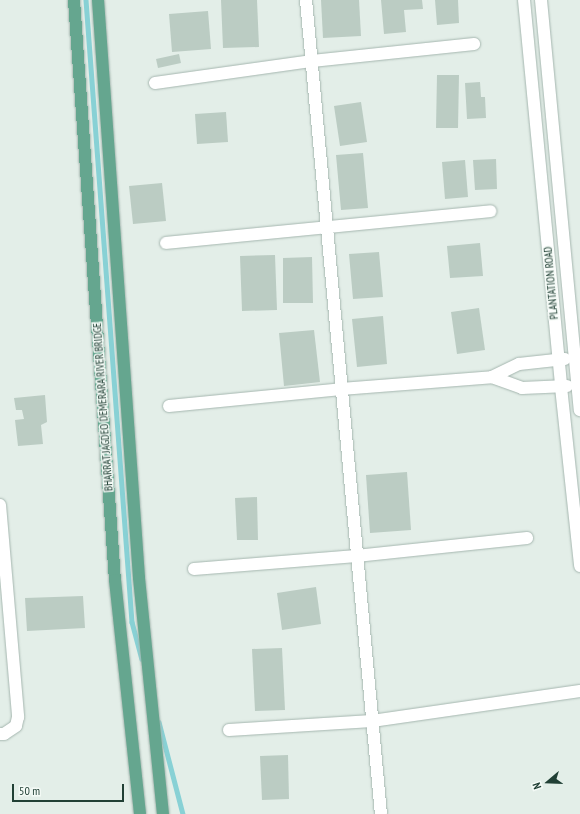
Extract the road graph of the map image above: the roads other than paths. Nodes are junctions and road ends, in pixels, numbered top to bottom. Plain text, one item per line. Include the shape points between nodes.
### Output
1 (74, 0) edge
2 (98, 0) edge
3 (306, 0) edge
4 (524, 0) edge
5 (541, 0) edge
6 (474, 44) dead end
7 (312, 61) junction
8 (155, 82) dead end
9 (490, 211) dead end
10 (327, 227) junction
11 (166, 243) dead end
12 (575, 305) edge
13 (554, 306) junction
14 (575, 358) junction
15 (558, 360) junction
16 (492, 377) junction
17 (577, 385) junction
18 (561, 387) junction
19 (341, 389) junction
20 (169, 406) dead end
21 (580, 410) edge
22 (0, 505) edge
23 (527, 538) dead end
24 (356, 556) junction
25 (580, 566) edge
26 (3, 569) edge
27 (194, 569) dead end
28 (580, 691) edge
29 (372, 721) junction
30 (229, 730) dead end
31 (0, 734) edge
32 (140, 814) edge
33 (164, 814) edge
34 (381, 814) edge

1 - 32 main road, BHARRAT JAGDEO DEMERARA RIVER BRIDGE via 115,580
2 - 33 main road via 140,586
3 - 7 street
4 - 13 street, PLANTATION ROAD
5 - 12 street, PLANTATION ROAD
6 - 7 street
7 - 8 street
7 - 10 street
9 - 10 street
10 - 11 street
10 - 19 street
12 - 13 street
12 - 14 street, PLANTATION ROAD
13 - 15 street, PLANTATION ROAD
14 - 15 street
14 - 17 street, PLANTATION ROAD
15 - 16 street via 519,364
15 - 18 street, PLANTATION ROAD
16 - 18 street via 522,388
16 - 19 street
17 - 18 street
17 - 21 street, PLANTATION ROAD
18 - 25 street, PLANTATION ROAD
19 - 20 street
19 - 24 street
22 - 26 street
23 - 24 street
24 - 27 street
24 - 29 street
26 - 31 street via 18,717 16,726
28 - 29 street
29 - 30 street
29 - 34 street

